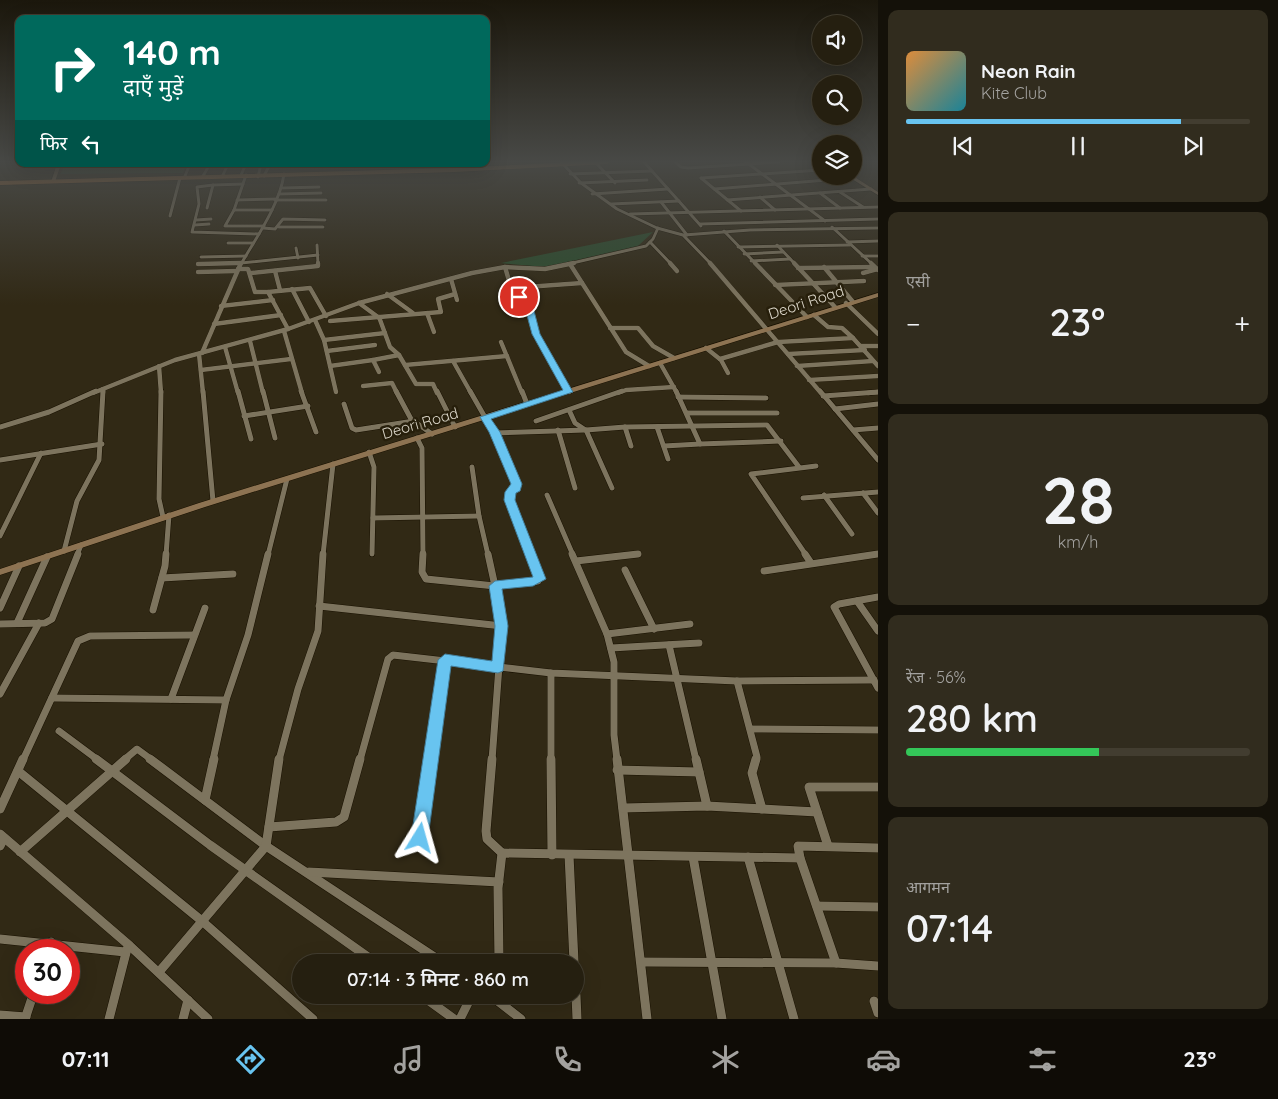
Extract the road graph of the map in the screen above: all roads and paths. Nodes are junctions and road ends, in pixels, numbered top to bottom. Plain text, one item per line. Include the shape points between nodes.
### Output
1 (810, 209) edge
2 (172, 210) edge
3 (197, 210) edge
4 (234, 210) joint
5 (272, 210) joint
6 (620, 210) edge
7 (666, 210) edge
8 (686, 210) edge
9 (775, 210) joint
10 (791, 210) edge
11 (736, 211) junction
12 (741, 211) joint
13 (669, 213) junction
14 (689, 213) junction
15 (628, 214) junction
16 (170, 216) dead end
17 (212, 219) dead end
18 (878, 219) edge
19 (196, 220) junction
20 (325, 220) dead end
21 (826, 221) junction
22 (795, 222) junction
23 (746, 223) junction
24 (209, 224) dead end
25 (700, 224) junction
26 (195, 225) junction
27 (263, 227) junction
28 (279, 227) junction
29 (323, 227) dead end
30 (658, 228) junction
31 (834, 228) junction
32 (878, 228) edge
33 (803, 229) junction
34 (751, 230) junction
35 (708, 232) junction
36 (724, 232) junction
37 (259, 234) junction
38 (686, 235) junction
39 (878, 241) edge
40 (650, 242) junction
41 (228, 243) dead end
42 (254, 243) junction
43 (849, 244) junction
44 (316, 245) dead end
45 (777, 245) junction
46 (738, 247) junction
47 (296, 248) dead end
48 (783, 252) junction
49 (744, 254) junction
50 (318, 256) junction
51 (862, 256) junction
52 (878, 256) edge
53 (298, 258) junction
54 (790, 259) junction
55 (751, 262) junction
56 (199, 264) junction
57 (241, 264) junction
58 (570, 264) junction
59 (505, 267) junction
60 (824, 267) junction
61 (798, 268) junction
62 (876, 269) edge
63 (275, 271) junction
64 (677, 271) dead end
65 (251, 273) junction
66 (863, 274) dead end
67 (451, 279) junction
68 (864, 281) dead end
69 (582, 282) junction
70 (836, 282) junction
71 (813, 284) junction
72 (775, 285) junction
73 (512, 288) junction
74 (292, 289) junction
75 (280, 290) junction
76 (268, 292) junction
77 (387, 294) junction
78 (455, 294) junction
79 (878, 295) edge
80 (273, 300) junction
81 (457, 300) dead end
82 (359, 303) junction
83 (850, 303) junction
84 (221, 306) junction
85 (835, 308) junction
86 (427, 313) junction
87 (414, 314) junction
88 (280, 315) junction
89 (326, 316) junction
90 (810, 316) junction
91 (378, 317) junction
92 (315, 320) junction
93 (309, 322) junction
94 (330, 322) dead end
95 (214, 324) junction
96 (610, 328) junction
97 (286, 330) junction
98 (767, 330) junction
99 (434, 332) dead end
100 (385, 333) junction
101 (878, 334) edge
102 (853, 338) junction
103 (324, 340) junction
104 (250, 341) junction
105 (501, 342) dead end
106 (778, 342) junction
107 (375, 344) dead end
108 (878, 346) edge
109 (225, 348) junction
110 (706, 348) junction
111 (863, 348) junction
112 (327, 351) junction
113 (200, 354) junction
114 (788, 354) junction
115 (399, 355) junction
116 (507, 356) junction
117 (674, 358) junction
118 (291, 359) junction
119 (720, 359) junction
120 (373, 360) junction
121 (453, 361) junction
122 (873, 361) junction
123 (256, 363) junction
124 (660, 363) junction
125 (405, 365) junction
126 (159, 366) junction
127 (230, 366) junction
128 (330, 366) junction
129 (650, 366) junction
130 (797, 366) junction
131 (878, 366) edge
132 (201, 370) junction
133 (379, 372) dead end
134 (728, 373) dead end
135 (878, 376) edge
136 (809, 380) junction
137 (364, 386) dead end
138 (674, 387) junction
139 (103, 389) junction
140 (336, 392) dead end
141 (568, 392) junction
142 (878, 392) edge
143 (823, 396) junction
144 (678, 397) junction
145 (766, 398) dead end
146 (344, 404) dead end
147 (528, 404) junction
148 (878, 404) edge
149 (308, 406) junction
150 (834, 409) junction
151 (569, 410) junction
152 (268, 412) junction
153 (686, 413) junction
154 (777, 413) dead end
155 (244, 416) junction
156 (485, 417) junction
157 (536, 421) dead end
158 (414, 422) junction
159 (0, 426) edge
160 (657, 426) junction
161 (693, 426) junction
162 (455, 427) junction
163 (625, 427) junction
164 (878, 428) edge
165 (558, 430) junction
166 (586, 430) junction
167 (853, 430) junction
168 (316, 432) dead end
169 (494, 432) junction
170 (432, 434) junction
171 (275, 438) dead end
172 (416, 438) junction
173 (251, 439) dead end
174 (781, 441) junction
175 (102, 444) junction
176 (700, 444) junction
177 (631, 446) dead end
178 (664, 446) junction
179 (369, 452) junction
180 (41, 453) junction
181 (668, 459) dead end
182 (877, 459) edge
183 (0, 460) edge
184 (333, 464) junction
185 (816, 466) dead end
186 (472, 467) dead end
187 (799, 467) junction
188 (287, 479) junction
189 (575, 488) dead end
190 (612, 488) dead end
191 (863, 492) junction
192 (878, 492) edge
193 (547, 495) dead end
194 (824, 495) junction
195 (803, 498) dead end
196 (213, 501) junction
197 (878, 513) edge
198 (166, 516) junction
199 (479, 516) junction
200 (424, 517) junction
201 (373, 518) junction
202 (852, 534) dead end
203 (0, 536) edge
204 (81, 545) junction
205 (64, 551) junction
206 (372, 554) dead end
207 (638, 554) dead end
208 (878, 554) edge
209 (47, 557) junction
210 (576, 561) junction
211 (811, 563) junction
212 (20, 566) junction
213 (625, 570) dead end
214 (764, 571) dead end
215 (0, 572) edge
216 (233, 574) dead end
217 (162, 578) junction
218 (495, 586) junction
219 (878, 597) edge
220 (857, 601) junction
221 (319, 606) junction
222 (0, 608) edge
223 (204, 608) dead end
224 (153, 610) dead end
225 (17, 623) junction
226 (39, 623) junction
227 (0, 624) edge
228 (690, 624) dead end
229 (502, 626) junction
230 (654, 629) junction
231 (878, 631) edge
232 (607, 634) junction
233 (194, 635) junction
234 (699, 643) dead end
235 (670, 644) junction
236 (611, 648) junction
237 (445, 660) junction
238 (498, 667) junction
239 (551, 672) junction
240 (616, 677) junction
241 (678, 679) junction
242 (874, 680) junction
243 (737, 681) junction
244 (878, 688) edge
245 (0, 694) edge
246 (52, 698) junction
247 (171, 699) junction
248 (226, 700) junction
249 (751, 729) junction
250 (876, 730) edge
251 (59, 731) dead end
252 (878, 738) edge
253 (112, 769) junction
254 (617, 770) junction
255 (18, 771) junction
256 (699, 772) junction
257 (878, 788) edge
258 (205, 800) junction
259 (707, 806) junction
260 (623, 808) junction
261 (0, 809) edge
262 (762, 809) junction
263 (67, 810) junction
264 (817, 812) junction
265 (269, 827) junction
266 (420, 838) dead end
267 (1, 839) edge
268 (266, 846) junction
269 (828, 846) junction
270 (878, 848) edge
271 (20, 852) junction
272 (502, 853) junction
273 (552, 855) junction
274 (568, 855) junction
275 (627, 857) junction
276 (693, 857) junction
277 (748, 857) junction
278 (800, 858) junction
279 (247, 871) junction
280 (307, 872) junction
281 (499, 882) junction
282 (817, 906) junction
283 (878, 908) edge
284 (202, 921) junction
285 (0, 938) edge
286 (15, 940) edge
287 (80, 947) edge
288 (127, 949) junction
289 (364, 954) edge
290 (430, 954) edge
291 (499, 954) edge
292 (574, 954) edge
293 (642, 962) junction
294 (778, 963) junction
295 (836, 963) junction
296 (712, 964) junction
297 (878, 966) edge
298 (159, 972) junction
299 (188, 1000) junction
300 (874, 1001) dead end
301 (30, 1004) edge
302 (433, 1004) edge
303 (468, 1004) edge
304 (505, 1004) edge
305 (577, 1004) edge
306 (878, 1013) edge
307 (0, 1015) edge
308 (25, 1018) edge
309 (109, 1019) edge
310 (183, 1019) edge
311 (208, 1019) edge
312 (313, 1019) edge
313 (454, 1019) edge
314 (460, 1019) edge
315 (521, 1019) edge
316 (578, 1019) edge
317 (646, 1019) edge
318 (722, 1019) edge
319 (794, 1019) edge

1 - 21 street
2 - 16 street
3 - 19 street
4 - 5 street
4 - 27 street via 224,226
5 - 27 street
6 - 15 street
7 - 13 street
8 - 14 street
9 - 10 street
9 - 12 street
11 - 12 street
11 - 14 street
11 - 23 street
13 - 14 street
13 - 15 street
13 - 38 street
14 - 25 street
15 - 30 street
17 - 19 street
18 - 21 street
19 - 26 street
20 - 28 street via 283,219
21 - 22 street
21 - 31 street
22 - 23 street
22 - 33 street
23 - 25 street
23 - 34 street
24 - 26 street
25 - 35 street
26 - 37 street via 194,233
27 - 28 street
27 - 37 street
28 - 29 street
30 - 38 street
30 - 40 street
31 - 32 street
31 - 33 street
31 - 43 street
33 - 34 street
34 - 36 street
35 - 36 street
35 - 38 street
36 - 46 street
37 - 42 street
38 - 98 street
39 - 43 street
40 - 58 street via 646,246
40 - 64 street
41 - 42 street
42 - 57 street
43 - 45 street
43 - 51 street
44 - 50 street
45 - 46 street
45 - 48 street
46 - 49 street
47 - 53 street
48 - 49 street
48 - 54 street
49 - 55 street
50 - 53 street
50 - 63 street via 318,266
51 - 52 street
51 - 62 street
53 - 57 street
54 - 55 street
54 - 61 street
55 - 72 street
56 - 57 street
56 - 57 street
56 - 57 street
57 - 65 street
57 - 84 street
58 - 59 street via 538,269
58 - 69 street
59 - 67 street
59 - 73 street
60 - 61 street
60 - 62 street
60 - 70 street
61 - 71 street
62 - 66 street
63 - 65 street
63 - 75 street
65 - 76 street via 254,292
67 - 77 street
67 - 78 street
68 - 70 street
69 - 73 street
69 - 96 street
70 - 71 street
70 - 83 street
71 - 72 street
71 - 85 street
72 - 90 street
73 - 141 street via 528,307 536,334
74 - 75 street
74 - 89 street via 311,289
74 - 93 street
75 - 76 street
76 - 80 street
77 - 82 street
77 - 87 street
78 - 81 street
78 - 86 street via 438,299 442,311
79 - 83 street, Deori Road
80 - 84 street
80 - 88 street
82 - 89 street
82 - 91 street
83 - 85 street, Deori Road
83 - 101 street
84 - 95 street
85 - 90 street, Deori Road
86 - 87 street
86 - 99 street
87 - 91 street
88 - 95 street
88 - 97 street
89 - 92 street
90 - 98 street, Deori Road
90 - 102 street via 828,327 842,328
91 - 94 street
91 - 100 street
92 - 93 street
92 - 103 street
93 - 97 street
95 - 113 street
96 - 117 street via 638,328 653,346
96 - 129 street via 626,352
97 - 104 street
97 - 118 street
98 - 106 street
98 - 110 street, Deori Road
100 - 103 street
100 - 115 street via 390,347
102 - 106 street
102 - 111 street
103 - 112 street
104 - 109 street
104 - 123 street
105 - 116 street
106 - 114 street
106 - 119 street
107 - 112 street
108 - 111 street
109 - 113 street
109 - 127 street
110 - 117 street, Deori Road
110 - 119 street
111 - 114 street
111 - 122 street
112 - 128 street
113 - 126 street
113 - 132 street
114 - 130 street
115 - 120 street
115 - 125 street
116 - 121 street
116 - 147 street
117 - 124 street, Deori Road
118 - 123 street
118 - 149 street
119 - 134 street
120 - 128 street
120 - 133 street
121 - 125 street
121 - 156 street
122 - 130 street
122 - 131 street
123 - 127 street
123 - 152 street
124 - 129 street, Deori Road
124 - 138 street
125 - 162 street via 416,384 433,384
126 - 139 street
126 - 198 street via 162,389 159,499
127 - 132 street
127 - 155 street
128 - 140 street
129 - 141 street, Deori Road
130 - 136 street
132 - 196 street
135 - 136 street
136 - 143 street
137 - 158 street via 392,383
138 - 144 street
138 - 151 street via 626,390
139 - 159 street via 48,412
139 - 175 street
141 - 147 street, Deori Road
142 - 143 street
143 - 150 street
144 - 145 street
144 - 153 street
146 - 158 street via 352,428 356,430
147 - 156 street, Deori Road
148 - 150 street
149 - 152 street
149 - 168 street
150 - 167 street
151 - 157 street
151 - 166 street via 576,423
152 - 155 street
152 - 171 street
153 - 154 street
153 - 161 street
155 - 173 street
156 - 162 street, Deori Road
156 - 169 street
158 - 170 street
160 - 161 street
160 - 163 street
160 - 178 street
161 - 174 street via 767,425
161 - 176 street
162 - 170 street, Deori Road
163 - 166 street
163 - 177 street
164 - 167 street
165 - 166 street
165 - 169 street
165 - 189 street
166 - 190 street
167 - 182 street
169 - 218 street via 517,484 510,492 510,500 540,574 538,581
170 - 172 street, Deori Road
172 - 179 street, Deori Road
172 - 200 street via 422,448
174 - 176 street
174 - 187 street
175 - 180 street
175 - 205 street via 97,467 77,500
176 - 178 street
178 - 181 street
179 - 184 street, Deori Road
179 - 201 street via 374,467
180 - 183 street
180 - 203 street
184 - 188 street, Deori Road
184 - 221 street
185 - 187 street
186 - 199 street
187 - 211 street via 750,474
188 - 196 street, Deori Road
188 - 248 street via 248,635
191 - 192 street
191 - 194 street
191 - 197 street
193 - 210 street
194 - 195 street
194 - 202 street
196 - 198 street, Deori Road
198 - 204 street, Deori Road
198 - 217 street
199 - 200 street
199 - 218 street
200 - 201 street
200 - 218 street via 422,572 426,579
201 - 206 street
204 - 205 street, Deori Road
204 - 226 street via 52,619
205 - 209 street, Deori Road
207 - 210 street
208 - 211 street
209 - 212 street, Deori Road
209 - 225 street
210 - 232 street
211 - 214 street
212 - 215 street, Deori Road
212 - 222 street
213 - 230 street
216 - 217 street
217 - 224 street
218 - 229 street
219 - 220 street
220 - 231 street
220 - 242 street via 834,607
221 - 229 street
221 - 265 street via 318,632 280,754
223 - 233 street
225 - 226 street
225 - 227 street
226 - 245 street
228 - 230 street
229 - 238 street
230 - 232 street
232 - 236 street
233 - 246 street via 90,636 81,639
233 - 247 street
234 - 235 street
235 - 236 street
235 - 241 street
236 - 240 street
237 - 238 street
237 - 265 street via 395,654 389,657 341,821
237 - 266 street
238 - 239 street
238 - 272 street via 486,831 487,839
239 - 240 street
239 - 273 street
240 - 241 street
240 - 254 street via 614,735
241 - 243 street
241 - 256 street
242 - 243 street
242 - 244 street
243 - 249 street
246 - 247 street
246 - 255 street
247 - 248 street
248 - 258 street
249 - 250 street
249 - 262 street via 757,757 752,773
250 - 252 street
251 - 253 street
253 - 258 street via 137,749
253 - 263 street
253 - 279 street
254 - 256 street
254 - 260 street
255 - 261 street
255 - 263 street
256 - 259 street
257 - 264 street via 809,787
258 - 268 street
259 - 260 street
259 - 262 street
260 - 275 street
262 - 264 street
263 - 271 street
263 - 284 street
264 - 269 street
265 - 268 street
267 - 271 street
268 - 279 street
268 - 280 street
269 - 270 street
269 - 278 street via 798,846
271 - 288 street
272 - 273 street
272 - 281 street
273 - 274 street
274 - 275 street
274 - 292 street
275 - 276 street
275 - 293 street
276 - 277 street
276 - 296 street
277 - 278 street
277 - 294 street
278 - 282 street
279 - 284 street
279 - 289 street
280 - 281 street
280 - 290 street
281 - 291 street
282 - 283 street
282 - 295 street
284 - 298 street
284 - 312 street
285 - 286 street
287 - 288 street
288 - 298 street
288 - 309 street
293 - 296 street
293 - 317 street
294 - 295 street
294 - 296 street
294 - 319 street
295 - 297 street
296 - 318 street
298 - 299 street
299 - 310 street
299 - 311 street
300 - 306 street
301 - 308 street
302 - 313 street
303 - 314 street
304 - 315 street
305 - 316 street
307 - 308 street

